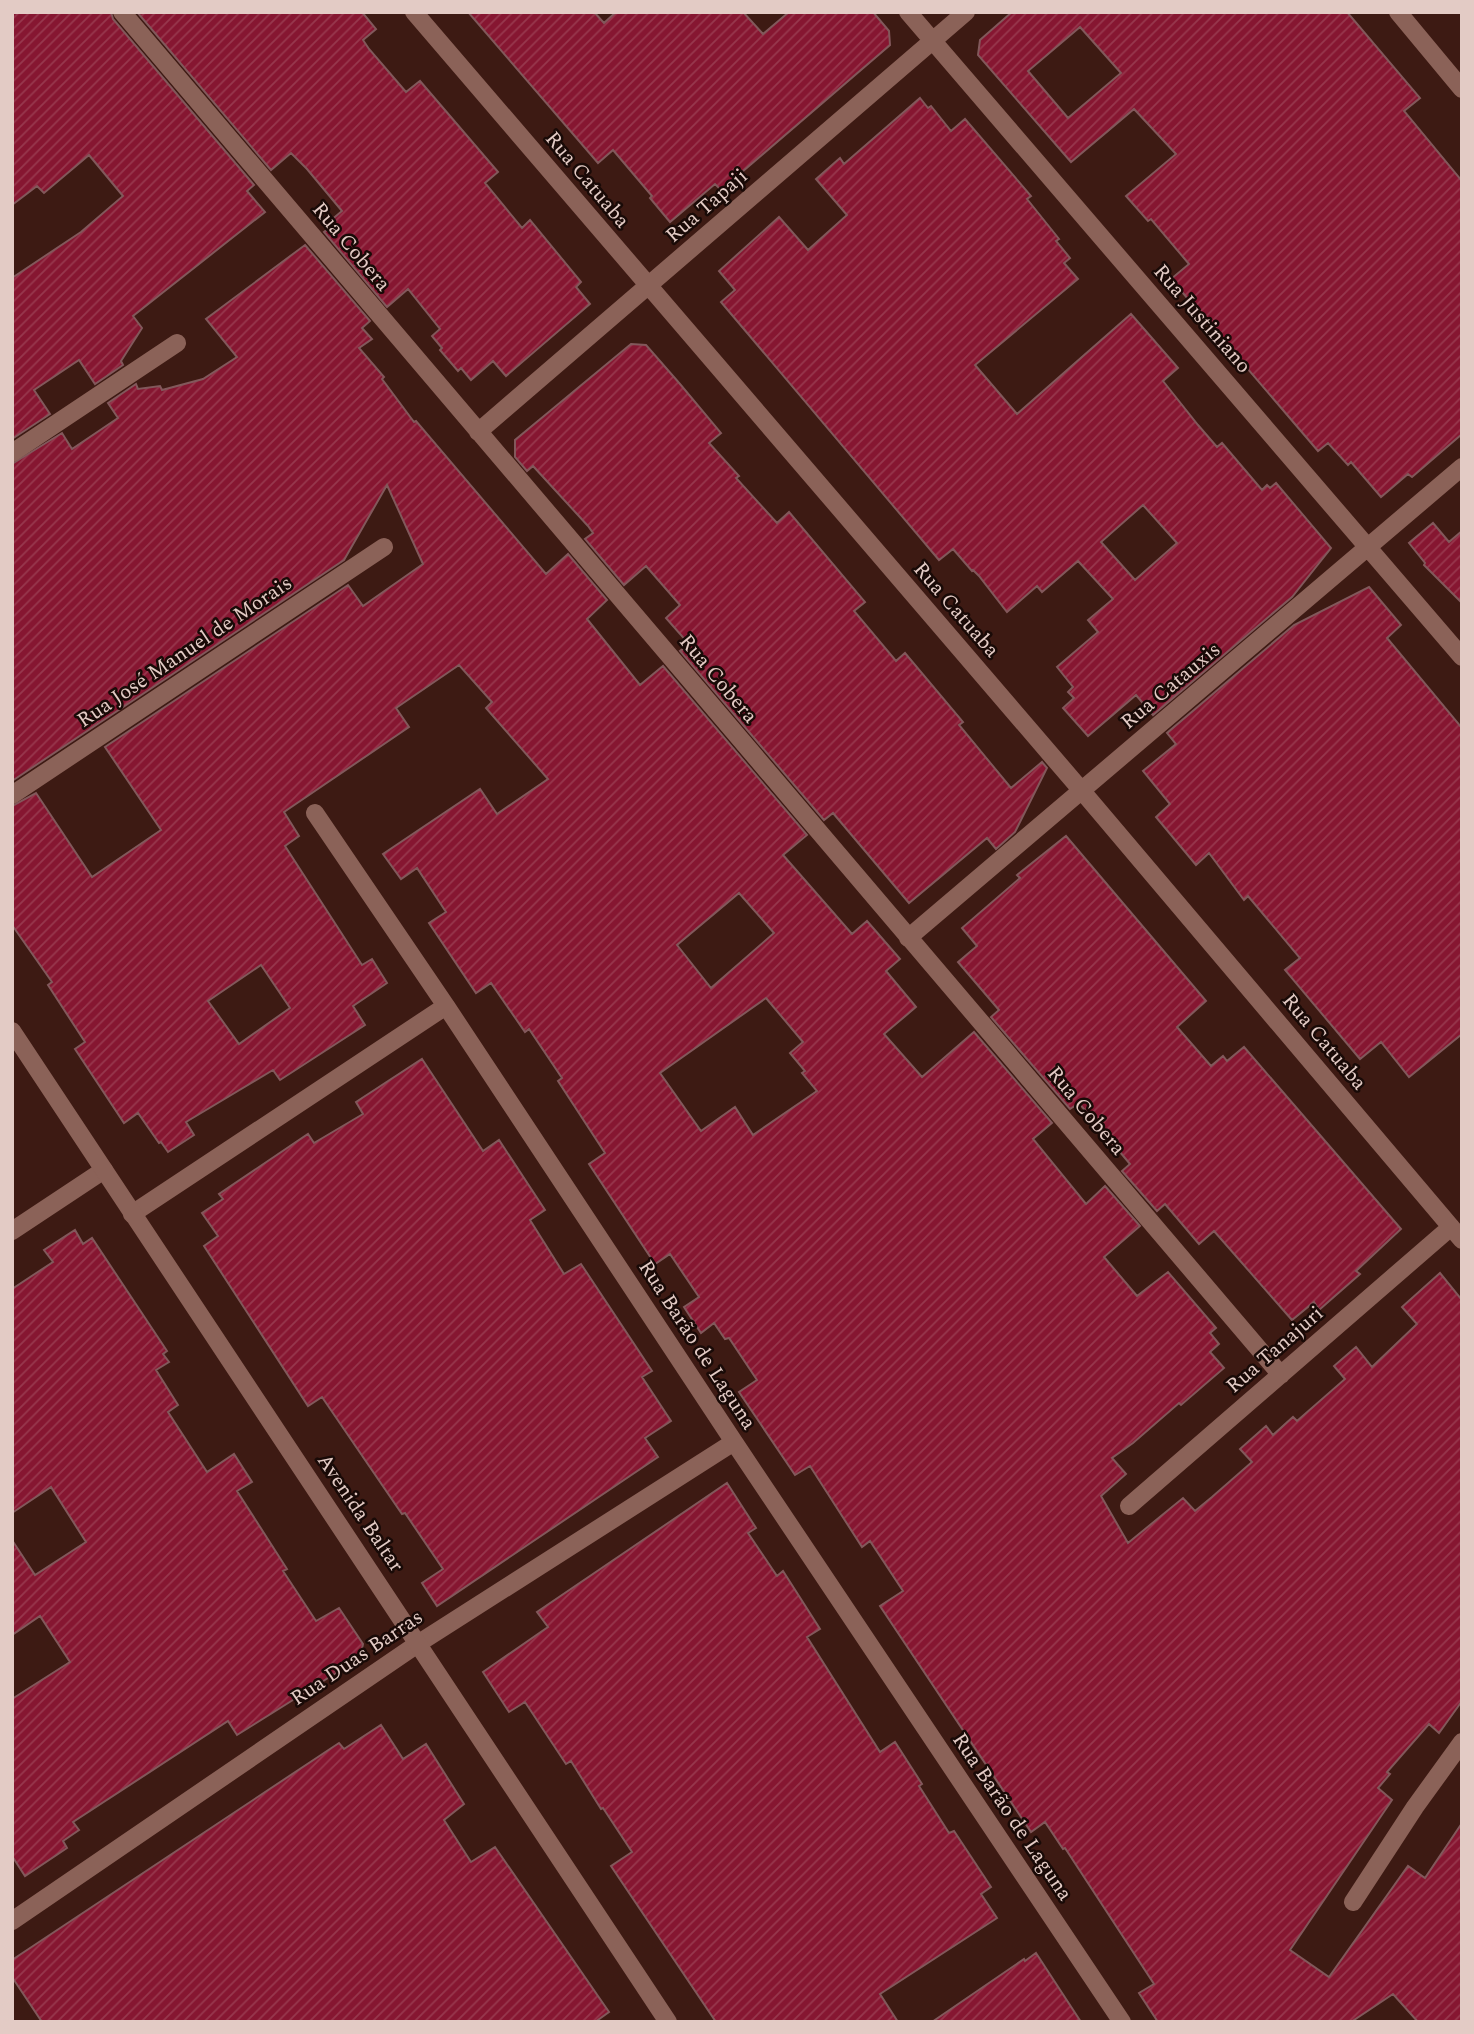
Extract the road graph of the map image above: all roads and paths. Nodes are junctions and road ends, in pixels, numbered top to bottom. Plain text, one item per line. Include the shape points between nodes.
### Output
1 (122, 12) edge
2 (414, 12) edge
3 (908, 12) edge
4 (966, 12) edge
5 (1398, 12) edge
6 (933, 42) junction
7 (1462, 89) edge
8 (648, 286) junction
9 (177, 343) dead end
10 (478, 432) junction
11 (12, 453) edge
12 (1462, 467) edge
13 (384, 547) dead end
14 (1369, 547) junction
15 (1462, 657) edge
16 (1082, 791) junction
17 (12, 795) edge
18 (315, 813) dead end
19 (908, 937) junction
20 (446, 1006) junction
21 (12, 1031) edge
22 (104, 1170) junction
23 (132, 1214) junction
24 (12, 1231) edge
25 (1457, 1233) edge
26 (1281, 1375) junction
27 (734, 1442) junction
28 (1129, 1506) dead end
29 (419, 1643) junction
30 (1462, 1742) edge
31 (1353, 1902) dead end
32 (12, 1921) edge
33 (668, 2022) edge
34 (1122, 2022) edge

1 - 10 street, Rua Cobera
2 - 8 street, Rua Catuaba
3 - 6 street, Rua Justiniano
4 - 6 street, Rua Tapaji
5 - 7 street
6 - 8 street, Rua Tapaji
6 - 14 street, Rua Justiniano
8 - 10 street, Rua Tapaji
8 - 16 street, Rua Catuaba
9 - 11 street
10 - 19 street, Rua Cobera
12 - 14 street, Rua Catauxis
13 - 17 street, Rua José Manuel de Morais
14 - 15 street, Rua Justiniano
14 - 16 street, Rua Catauxis
16 - 19 street, Rua Catauxis
16 - 25 street, Rua Catuaba
18 - 20 street, Rua Barão de Laguna
19 - 26 street, Rua Cobera
20 - 23 street
20 - 27 street, Rua Barão de Laguna
21 - 22 street, Avenida Baltar
22 - 23 street, Avenida Baltar
22 - 24 street
23 - 29 street, Avenida Baltar
25 - 26 street, Rua Tanajuri
26 - 28 street, Rua Tanajuri
27 - 29 street, Rua Duas Barras
27 - 34 street, Rua Barão de Laguna
29 - 32 street, Rua Duas Barras
29 - 33 street, Avenida Baltar
30 - 31 street

